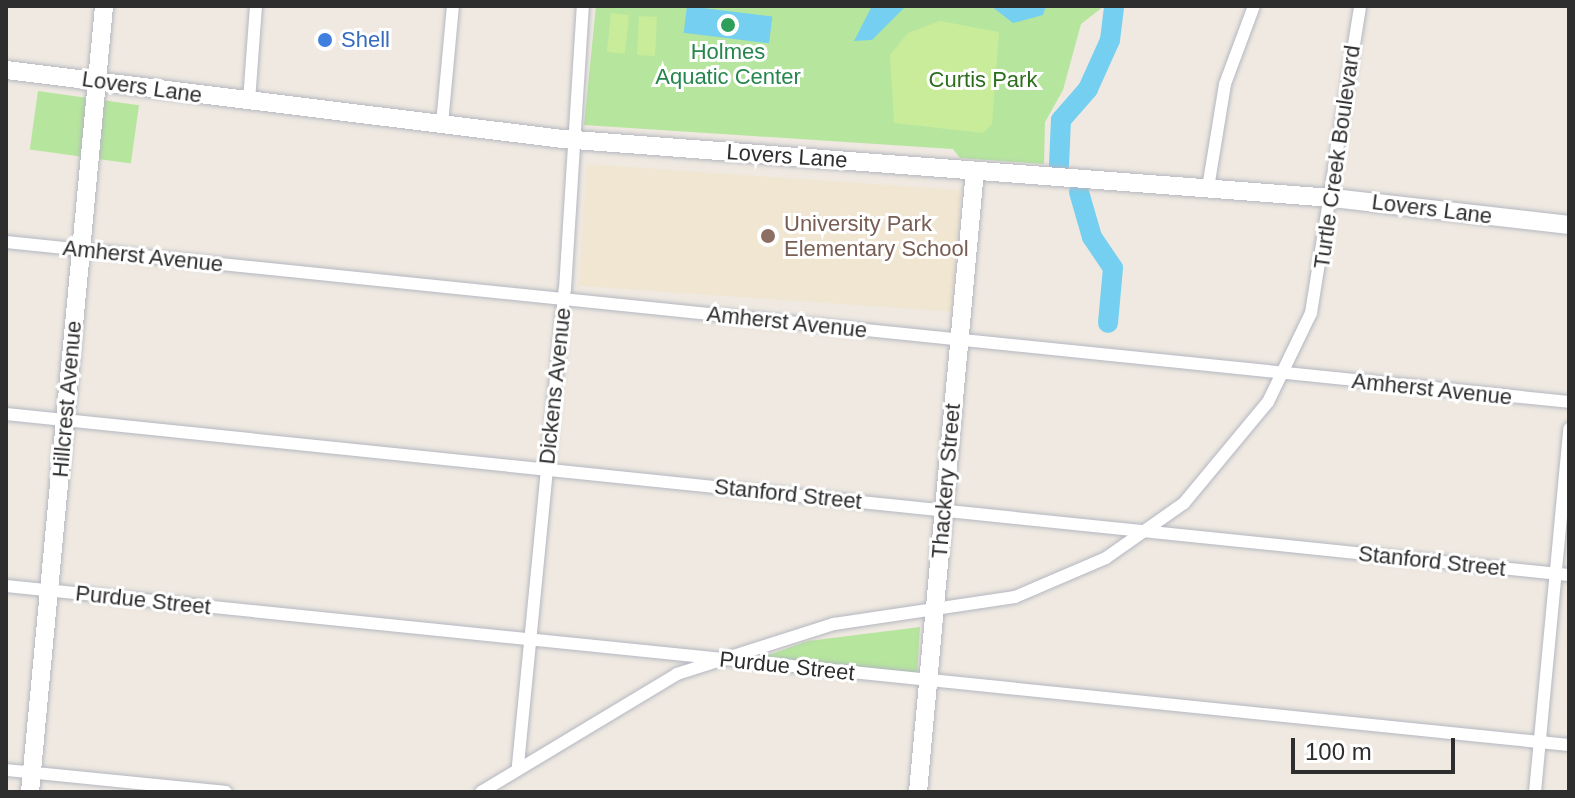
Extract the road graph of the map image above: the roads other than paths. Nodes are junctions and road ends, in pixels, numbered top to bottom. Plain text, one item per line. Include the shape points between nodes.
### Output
1 (104, 6) edge
2 (256, 6) edge
3 (453, 6) edge
4 (583, 6) edge
5 (1254, 6) edge
6 (1360, 6) edge
7 (6, 70) edge
8 (97, 81) junction
9 (249, 101) junction
10 (442, 124) junction
11 (574, 140) junction
12 (975, 171) junction
13 (1208, 188) junction
14 (1333, 198) junction
15 (1569, 225) edge
16 (6, 242) edge
17 (81, 249) junction
18 (563, 299) junction
19 (959, 340) junction
20 (1284, 374) junction
21 (1569, 402) edge
22 (6, 414) edge
23 (65, 420) junction
24 (1569, 429) edge
25 (546, 469) junction
26 (943, 510) junction
27 (1149, 532) junction
28 (1562, 574) edge
29 (6, 586) edge
30 (49, 591) junction
31 (934, 611) junction
32 (531, 639) junction
33 (717, 658) junction
34 (928, 682) junction
35 (1540, 742) junction
36 (1569, 745) edge
37 (518, 765) junction
38 (6, 770) edge
39 (31, 783) edge
40 (226, 792) edge
41 (481, 792) edge
42 (918, 792) edge
43 (1535, 792) edge

1 - 8 main road, Hillcrest Avenue
2 - 9 street
3 - 10 street
4 - 11 street, Dickens Avenue
5 - 13 street via 1225,84
6 - 14 street, Turtle Creek Boulevard
7 - 8 main road, Lovers Lane
8 - 9 main road, Lovers Lane
8 - 17 main road, Hillcrest Avenue
9 - 10 main road, Lovers Lane
10 - 11 main road, Lovers Lane
11 - 12 main road, Lovers Lane
11 - 18 street, Dickens Avenue
12 - 13 main road, Lovers Lane
12 - 19 main road, Thackery Street
13 - 14 main road, Lovers Lane
14 - 15 main road, Lovers Lane
14 - 20 street, Turtle Creek Boulevard via 1318,291
16 - 17 street, Amherst Avenue
17 - 18 street, Amherst Avenue
17 - 23 main road, Hillcrest Avenue
18 - 19 street, Amherst Avenue
18 - 25 street, Dickens Avenue
19 - 20 street, Amherst Avenue
19 - 26 main road, Thackery Street
20 - 21 street, Amherst Avenue
20 - 27 street, Turtle Creek Boulevard via 1232,454
22 - 23 street, Stanford Street
23 - 25 street, Stanford Street
23 - 30 main road, Hillcrest Avenue
24 - 28 street
25 - 26 street, Stanford Street
25 - 32 street, Dickens Avenue
26 - 27 street, Stanford Street
26 - 31 main road, Thackery Street
27 - 28 street, Stanford Street
27 - 31 street, Turtle Creek Boulevard via 1041,587
28 - 35 street
29 - 30 street, Purdue Street
30 - 32 street, Purdue Street
30 - 39 main road, Hillcrest Avenue
31 - 33 street, Turtle Creek Boulevard via 834,624
31 - 34 main road, Thackery Street
32 - 33 street, Purdue Street
32 - 37 street, Dickens Avenue
33 - 34 street, Purdue Street
33 - 37 street, Turtle Creek Boulevard via 624,701
34 - 35 street, Purdue Street
34 - 42 main road, Thackery Street
35 - 36 street, Purdue Street
35 - 43 street
37 - 41 street, Turtle Creek Boulevard
38 - 39 street
39 - 40 street

